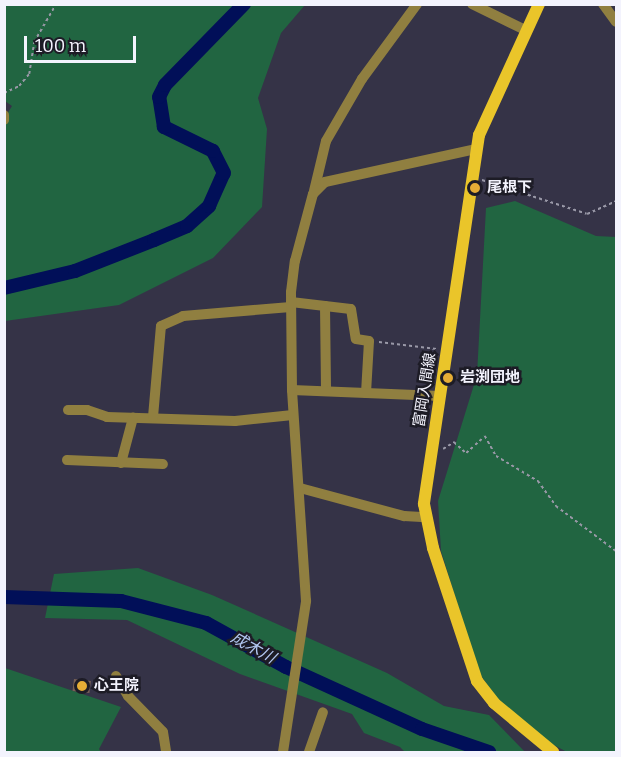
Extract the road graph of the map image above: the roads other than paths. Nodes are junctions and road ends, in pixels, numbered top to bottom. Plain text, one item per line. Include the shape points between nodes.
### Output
1 (417, 4) edge
2 (472, 4) edge
3 (539, 4) edge
4 (603, 4) edge
5 (616, 22) edge
6 (527, 31) junction
7 (476, 149) junction
8 (313, 194) junction
9 (291, 305) junction
10 (324, 306) junction
11 (326, 389) junction
12 (292, 390) junction
13 (366, 393) junction
14 (440, 396) junction
15 (69, 410) dead end
16 (293, 415) junction
17 (153, 417) junction
18 (133, 418) junction
19 (67, 460) dead end
20 (120, 463) junction
21 (163, 464) dead end
22 (300, 488) junction
23 (426, 518) junction
24 (116, 676) dead end
25 (323, 712) dead end
26 (166, 753) edge
27 (282, 753) edge
28 (309, 753) edge
29 (553, 753) edge

1 - 8 street via 362,80 327,141
2 - 6 street
3 - 6 main road, 富岡入間線
4 - 5 street
6 - 7 main road, 富岡入間線 via 483,124
7 - 8 street via 325,182
7 - 14 main road, 富岡入間線
8 - 9 street via 295,261
9 - 10 street
9 - 12 street
9 - 17 street via 183,316 161,326
10 - 11 street
10 - 13 street via 351,309 356,339 369,341
11 - 12 street
11 - 13 street
12 - 16 street
13 - 14 street
14 - 23 main road, 富岡入間線
15 - 18 street
16 - 17 street via 235,421
16 - 22 street
17 - 18 street
18 - 20 street
19 - 20 street
20 - 21 street
22 - 23 street via 404,516
22 - 27 street via 306,601
23 - 29 main road, 富岡入間線 via 477,681 494,703
24 - 26 street via 122,689 163,732
25 - 28 street

